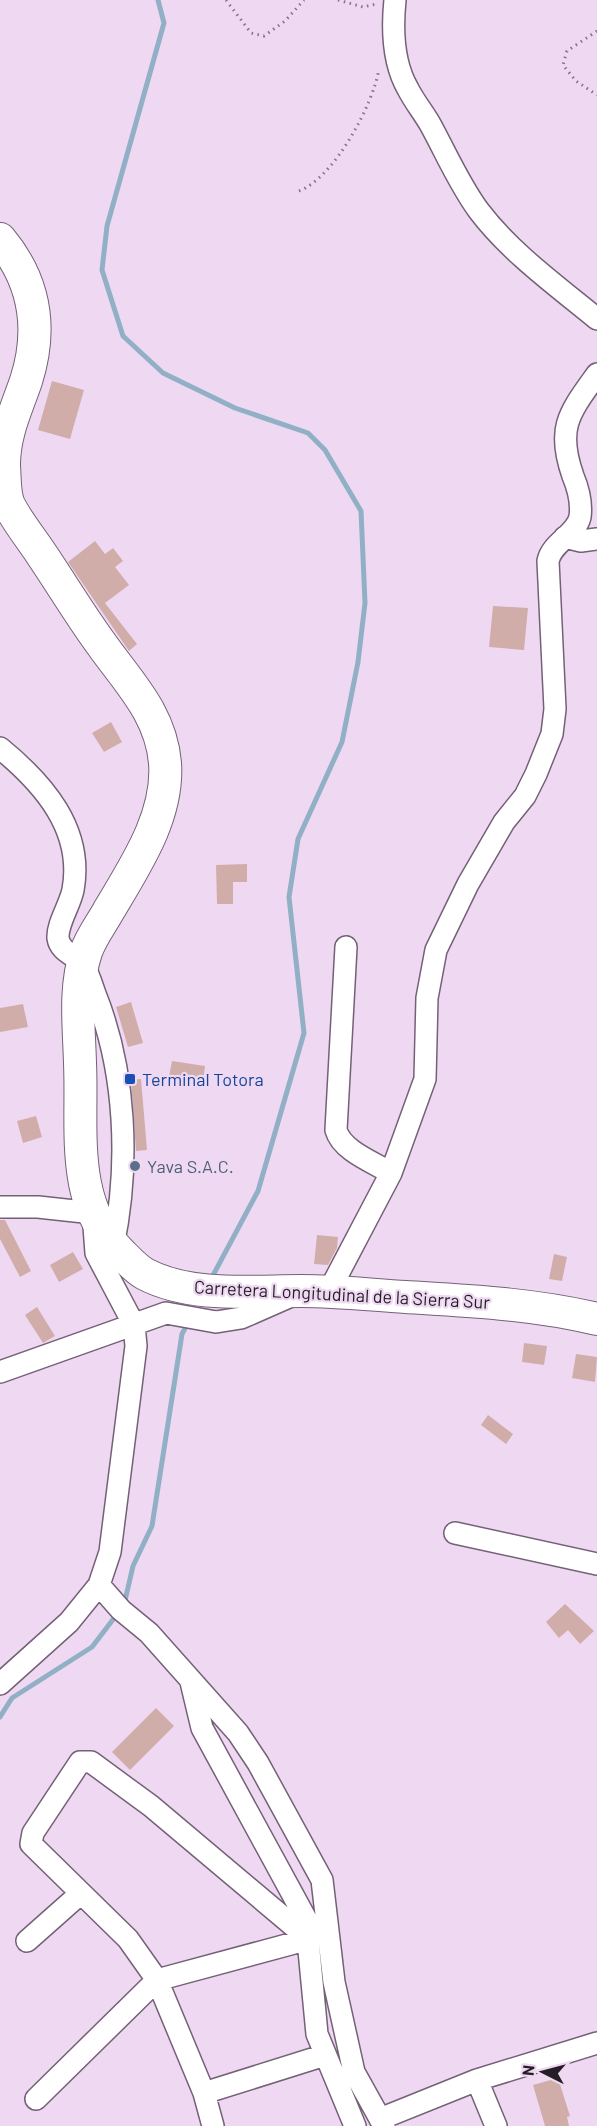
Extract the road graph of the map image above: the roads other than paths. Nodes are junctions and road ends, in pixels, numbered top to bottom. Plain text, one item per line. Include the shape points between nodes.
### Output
1 (386, 2) edge
2 (0, 239) edge
3 (597, 319) edge
4 (597, 374) edge
5 (565, 537) junction
6 (597, 539) edge
7 (0, 748) edge
8 (346, 947) dead end
9 (83, 964) junction
10 (391, 1173) junction
11 (0, 1207) edge
12 (93, 1213) junction
13 (113, 1246) junction
14 (316, 1292) junction
15 (173, 1299) junction
16 (597, 1319) edge
17 (134, 1325) junction
18 (0, 1372) edge
19 (455, 1533) dead end
20 (597, 1564) edge
21 (99, 1585) junction
22 (191, 1680) junction
23 (0, 1684) edge
24 (80, 1894) junction
25 (309, 1939) junction
26 (27, 1941) dead end
27 (158, 1980) junction
28 (596, 2048) edge
29 (325, 2055) junction
30 (477, 2080) junction
31 (204, 2093) junction
32 (36, 2099) dead end
33 (382, 2123) edge
34 (213, 2126) edge
35 (355, 2126) edge
36 (496, 2126) edge

1 - 3 street via 407,88 461,183 500,235
2 - 9 highway, Carretera Longitudinal de la Sierra Sur via 19,264 36,318 27,377 10,419 4,450 8,502 102,645 145,700 160,730 166,765 162,806 142,852 87,948
4 - 5 street via 575,405 566,429 564,440 580,509 576,526
5 - 6 street
5 - 10 street via 548,561 555,709 552,734 529,788 468,884 436,950 427,998 425,1079
7 - 9 street via 49,796 66,827 76,856 72,891 58,938 63,949
8 - 10 street via 336,1130 346,1146
9 - 12 highway, Carretera Longitudinal de la Sierra Sur via 77,1011 80,1161
9 - 13 street via 110,1033 115,1061 123,1171 122,1203
10 - 14 street
11 - 12 street
12 - 13 highway, Carretera Longitudinal de la Sierra Sur
12 - 17 street via 96,1253
13 - 15 highway, Carretera Longitudinal de la Sierra Sur
14 - 15 highway, Carretera Longitudinal de la Sierra Sur
14 - 15 street via 241,1318 216,1322
14 - 16 highway, Carretera Longitudinal de la Sierra Sur via 504,1303
15 - 17 street
17 - 18 street
17 - 21 street via 136,1346 110,1552
19 - 20 street
21 - 22 street
21 - 23 street via 69,1622
22 - 25 street via 202,1728 306,1919
22 - 33 street via 238,1733 258,1763 322,1880 334,1982 354,2072
24 - 25 street via 31,1844 31,1839 85,1760 151,1806
24 - 26 street
24 - 27 street via 128,1939
25 - 27 street
25 - 29 street via 314,2012
27 - 31 street
27 - 32 street
28 - 30 street
29 - 31 street
29 - 35 street
30 - 33 street
30 - 36 street
31 - 34 street

